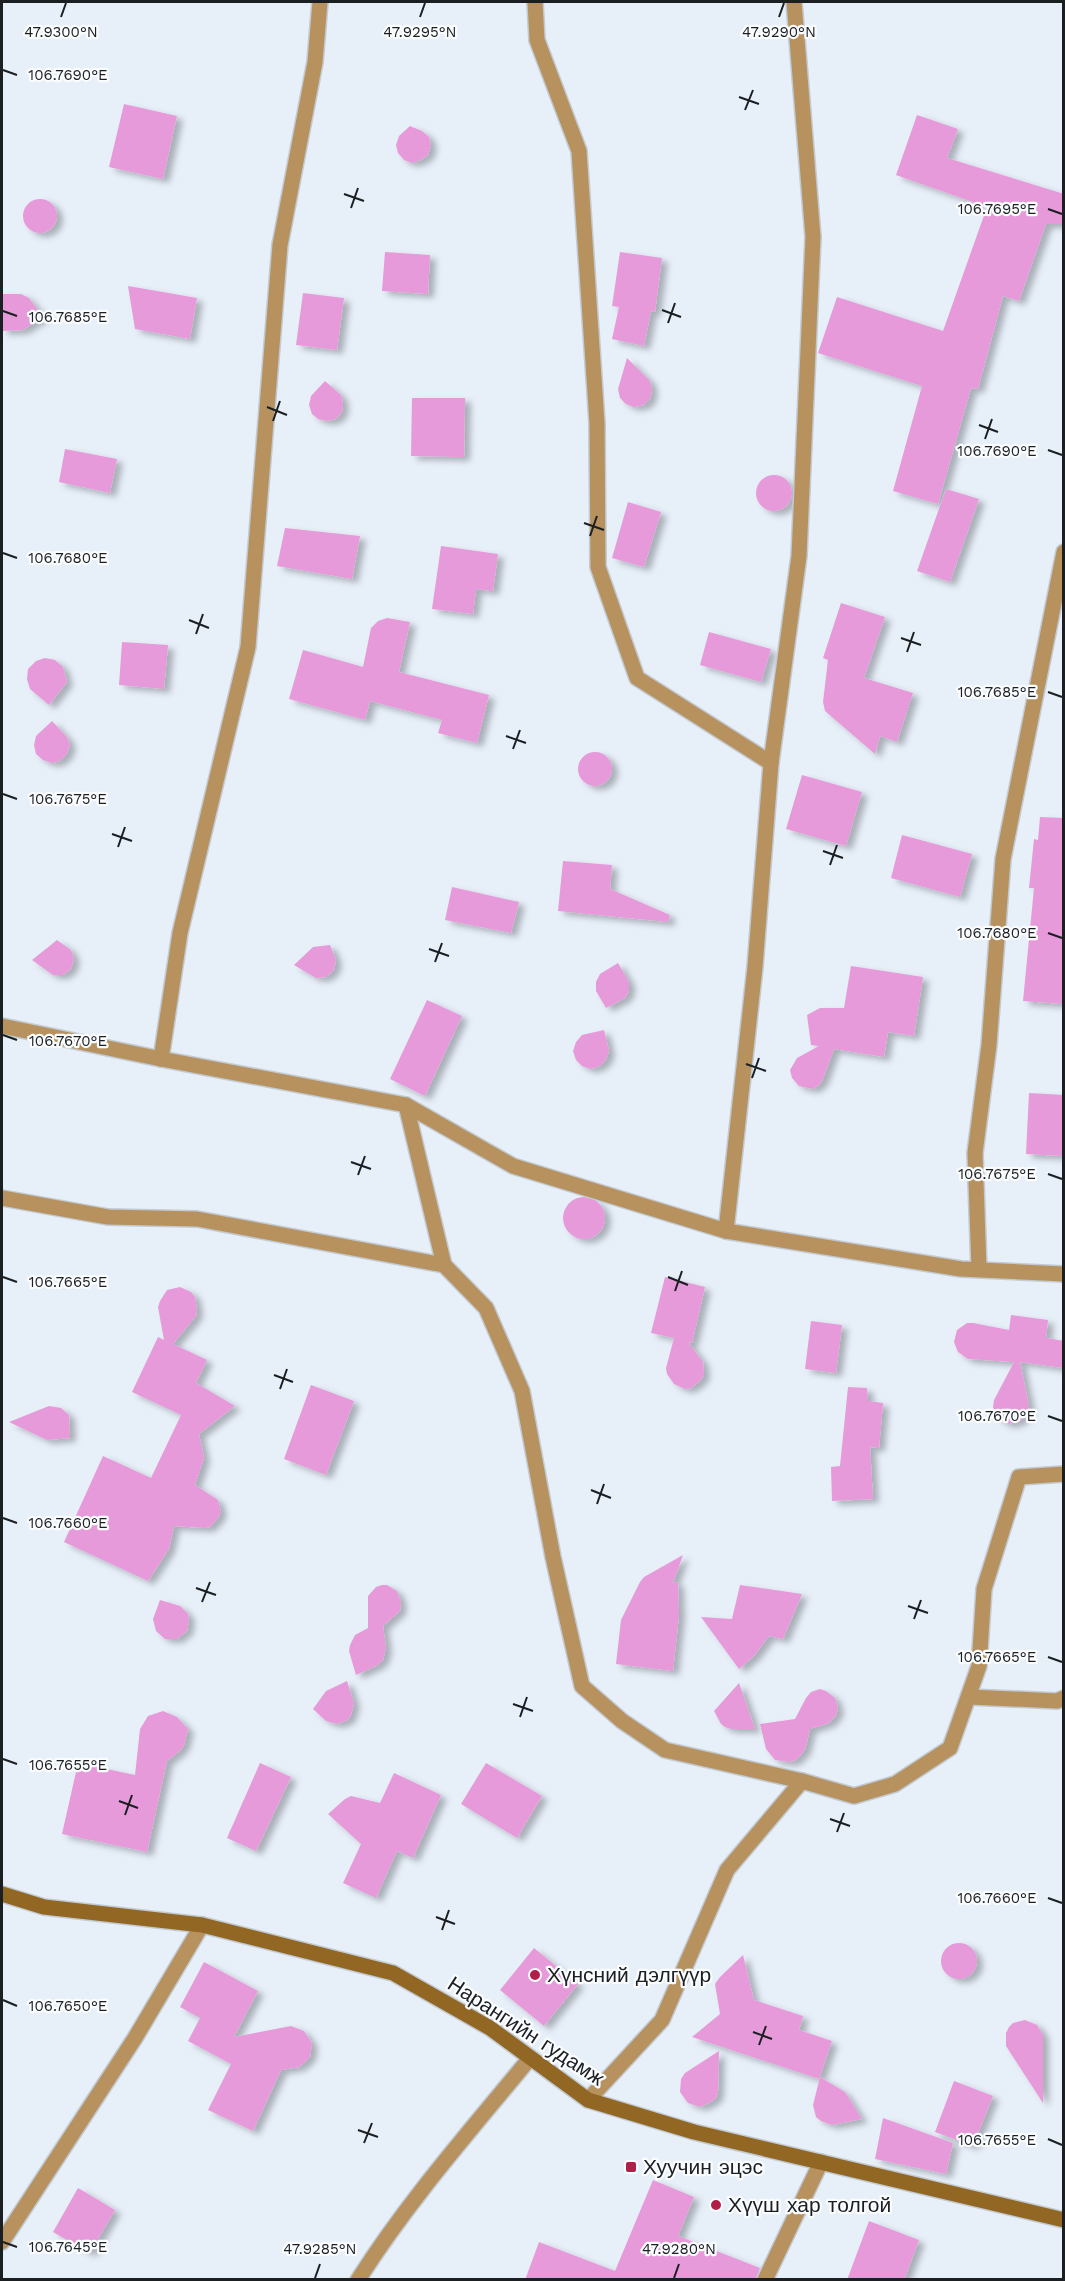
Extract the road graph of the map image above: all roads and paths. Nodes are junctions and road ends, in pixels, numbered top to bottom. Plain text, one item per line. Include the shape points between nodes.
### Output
1 (320, 2) edge
2 (535, 2) edge
3 (794, 2) edge
4 (1064, 552) edge
5 (771, 763) junction
6 (2, 1026) edge
7 (161, 1059) junction
8 (406, 1105) junction
9 (2, 1198) edge
10 (726, 1231) junction
11 (444, 1265) junction
12 (979, 1269) junction
13 (1064, 1274) edge
14 (1064, 1474) edge
15 (970, 1697) junction
16 (1064, 1698) edge
17 (802, 1780) junction
18 (2, 1894) edge
19 (202, 1925) junction
20 (530, 2058) junction
21 (588, 2100) junction
22 (821, 2162) junction
23 (1064, 2220) edge
24 (2, 2242) edge
25 (357, 2280) edge
26 (765, 2280) edge

1 - 7 street via 315,62 280,245 248,646 180,933
2 - 5 street via 537,40 579,151 597,423 598,567 637,678
3 - 5 street via 813,237 799,556
4 - 12 street via 1003,859 989,1045 975,1153
5 - 10 street
6 - 7 street
7 - 8 street
8 - 10 street via 513,1166
8 - 11 street
9 - 11 street via 108,1217 197,1219
10 - 12 street
11 - 17 street via 486,1308 522,1391 582,1686 622,1721 665,1750
12 - 13 street
14 - 15 street via 1019,1477 984,1589 979,1666
15 - 16 street via 1058,1701
15 - 17 street via 950,1748 895,1784 854,1796
17 - 21 street via 727,1870 662,2020
18 - 19 main road, Нарангийн гудамж via 44,1907
19 - 20 main road, Нарангийн гудамж via 393,1973 490,2028
19 - 24 street via 135,2038
20 - 21 main road, Нарангийн гудамж
20 - 25 street via 452,2152
21 - 22 main road, Нарангийн гудамж via 694,2132
22 - 23 main road, Нарангийн гудамж
22 - 26 street

